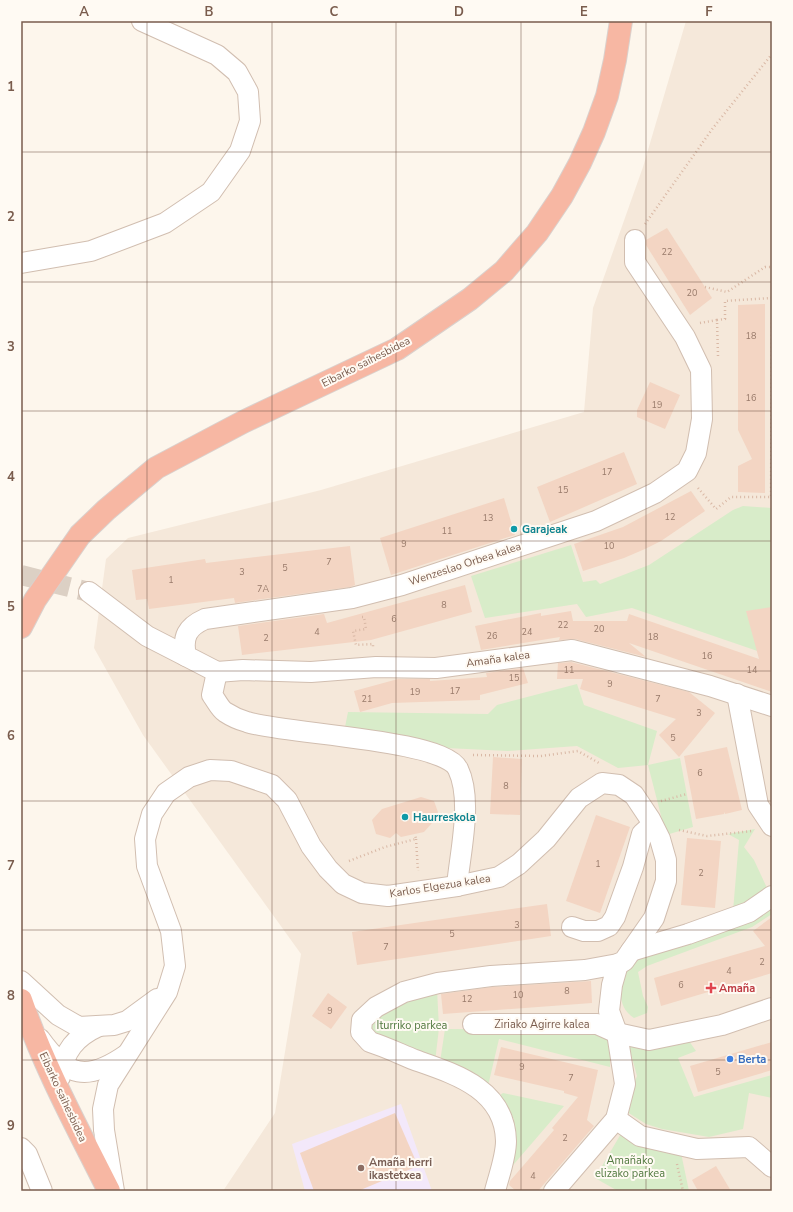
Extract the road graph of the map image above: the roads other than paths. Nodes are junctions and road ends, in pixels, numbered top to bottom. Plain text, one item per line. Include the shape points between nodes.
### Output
1 (142, 21) edge
2 (621, 21) edge
3 (635, 240) road end
4 (21, 263) edge
5 (89, 592) tunnel mouth
6 (21, 627) edge
7 (186, 656) junction
8 (217, 672) junction
9 (737, 694) junction
10 (772, 706) edge
11 (652, 825) junction
12 (763, 828) edge
13 (457, 886) junction
14 (772, 896) edge
15 (572, 927) dead end
16 (625, 958) junction
17 (21, 981) edge
18 (167, 992) junction
19 (21, 1000) edge
20 (772, 1008) edge
21 (473, 1024) dead end
22 (30, 1025) junction
23 (99, 1026) junction
24 (617, 1033) junction
25 (129, 1053) junction
26 (62, 1065) junction
27 (62, 1097) junction
28 (616, 1119) junction
29 (21, 1148) edge
30 (772, 1167) edge
31 (42, 1191) edge
32 (110, 1191) edge
33 (114, 1191) edge
34 (495, 1191) edge
35 (554, 1191) edge

1 - 4 street via 217,54 237,72 248,92 250,121 240,151 211,192 165,223 91,251
2 - 6 highway, Eibarko saihesbidea via 616,60 606,96 594,132 580,162 562,196 537,232 504,271 464,303 397,349 243,422 156,468 106,510 80,536 35,600
3 - 7 street, Wenzeslao Orbea kalea via 636,262 685,337 701,370 702,419 696,453 686,471 655,493 596,521 402,585 352,598 205,619 186,633 183,644
5 - 7 street via 147,636
7 - 8 street
8 - 9 street, Amaña kalea via 311,672 376,667 436,668 572,650
8 - 13 street via 212,695 223,711 248,722 391,744 441,755 457,767 463,784 465,817
9 - 10 street, Amaña kalea
9 - 12 street
11 - 13 street, Karlos Elgezua kalea via 634,795 619,785 602,783 579,798 546,839 519,864 499,877
11 - 15 street via 642,834 633,867 615,917 609,926 598,931 584,931
11 - 16 street via 660,839 666,860 666,881 654,918
13 - 18 street, Karlos Elgezua kalea via 388,896 362,893 343,884 328,869 311,846 287,800 272,785 231,770 210,770 189,777 166,792 152,814 145,839 147,866 171,931 175,966
14 - 16 street via 749,912
16 - 24 street via 612,986 609,1011
16 - 34 street via 585,970 490,976 438,983 404,992 376,1007 362,1020 361,1032 370,1042 454,1073 478,1087 490,1099 501,1116 506,1141
17 - 23 street via 68,1022 79,1027
18 - 23 street via 127,1021
18 - 25 street, Karlos Elgezua kalea
19 - 22 highway, Eibarko saihesbidea
20 - 24 street, Ziriako Agirre kalea via 722,1026 649,1040
21 - 24 street, Ziriako Agirre kalea via 597,1024
22 - 26 street via 48,1051
22 - 27 highway, Eibarko saihesbidea
23 - 26 street via 76,1039
24 - 28 street via 625,1084
25 - 26 street via 110,1066 95,1071 76,1072
25 - 33 street, Karlos Elgezua kalea via 108,1085 102,1109
26 - 27 street via 59,1080
27 - 32 highway, Eibarko saihesbidea
28 - 30 street via 640,1136 697,1148 749,1147
28 - 35 street
29 - 31 street via 27,1154

